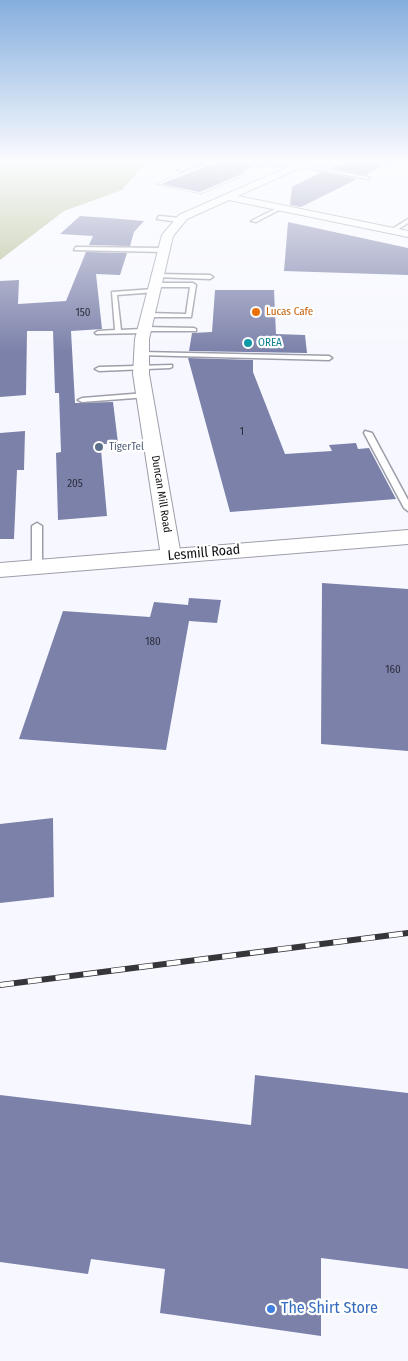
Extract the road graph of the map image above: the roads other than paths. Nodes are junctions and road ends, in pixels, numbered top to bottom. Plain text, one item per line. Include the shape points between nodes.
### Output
1 (176, 226) edge
2 (366, 226) edge
3 (401, 226) edge
4 (392, 231) junction
5 (408, 234) edge
6 (138, 242) dead end
7 (165, 247) junction
8 (76, 249) dead end
9 (210, 277) dead end
10 (155, 284) junction
11 (145, 325) junction
12 (194, 330) dead end
13 (118, 332) junction
14 (98, 333) dead end
15 (329, 358) dead end
16 (141, 360) junction
17 (170, 366) dead end
18 (99, 368) dead end
19 (145, 395) junction
20 (82, 400) dead end
21 (368, 433) dead end
22 (408, 508) edge
23 (36, 526) dead end
24 (408, 537) edge
25 (171, 556) junction
26 (37, 567) junction
27 (0, 570) edge

1 - 7 street, Duncan Mill Road via 168,235
2 - 4 street
3 - 4 lane
4 - 5 street
6 - 7 lane
7 - 8 lane
7 - 10 street, Duncan Mill Road
9 - 10 lane
10 - 11 street, Duncan Mill Road
10 - 11 lane via 193,286 188,316
10 - 13 lane via 114,293
11 - 12 lane
11 - 13 lane
11 - 16 street, Duncan Mill Road
13 - 14 lane
15 - 16 lane
16 - 17 lane
16 - 18 lane
16 - 19 street, Duncan Mill Road
19 - 20 lane
19 - 25 street, Duncan Mill Road
21 - 22 lane
23 - 26 lane
24 - 25 street, Lesmill Road
25 - 26 street, Lesmill Road
26 - 27 street, Lesmill Road

